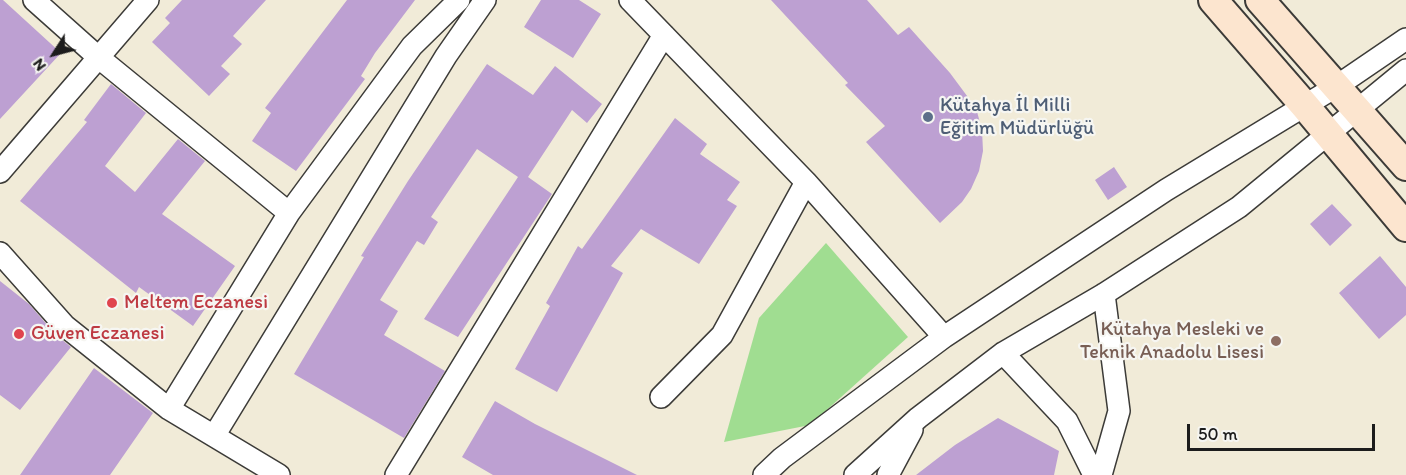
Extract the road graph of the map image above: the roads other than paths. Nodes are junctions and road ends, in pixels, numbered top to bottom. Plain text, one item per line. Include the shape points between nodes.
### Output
1 (34, 0) edge
2 (148, 0) edge
3 (459, 0) edge
4 (485, 0) edge
5 (630, 0) edge
6 (1213, 0) edge
7 (1260, 0) edge
8 (664, 35) junction
9 (1406, 39) edge
10 (98, 57) junction
11 (1406, 70) edge
12 (1337, 86) junction
13 (1305, 106) junction
14 (1358, 110) junction
15 (1329, 134) junction
16 (1406, 166) edge
17 (0, 172) edge
18 (806, 182) junction
19 (289, 213) junction
20 (1406, 227) edge
21 (0, 253) edge
22 (1104, 294) junction
23 (944, 338) junction
24 (1003, 353) junction
25 (661, 397) dead end
26 (169, 409) junction
27 (918, 418) junction
28 (214, 436) junction
29 (279, 475) edge
30 (396, 475) edge
31 (764, 475) edge
32 (855, 475) edge
33 (888, 475) edge
34 (1094, 475) edge
35 (1101, 475) edge

1 - 10 street
2 - 10 street
3 - 19 street via 412,46
4 - 28 street via 446,56
5 - 8 street
6 - 13 main road
7 - 12 main road
8 - 18 street
8 - 30 street
9 - 12 street
10 - 17 street
10 - 19 street
11 - 14 street
12 - 13 street
12 - 14 main road
13 - 15 main road
13 - 23 street via 1166,190
14 - 15 street
14 - 16 main road
15 - 20 main road
15 - 22 street via 1239,207
18 - 23 street
18 - 25 street via 722,335
19 - 26 street
21 - 26 street via 65,326
22 - 24 street
22 - 35 street via 1119,411
23 - 31 street
24 - 27 street
24 - 34 street via 1067,421
26 - 28 street
27 - 32 street
27 - 33 street
28 - 29 street

